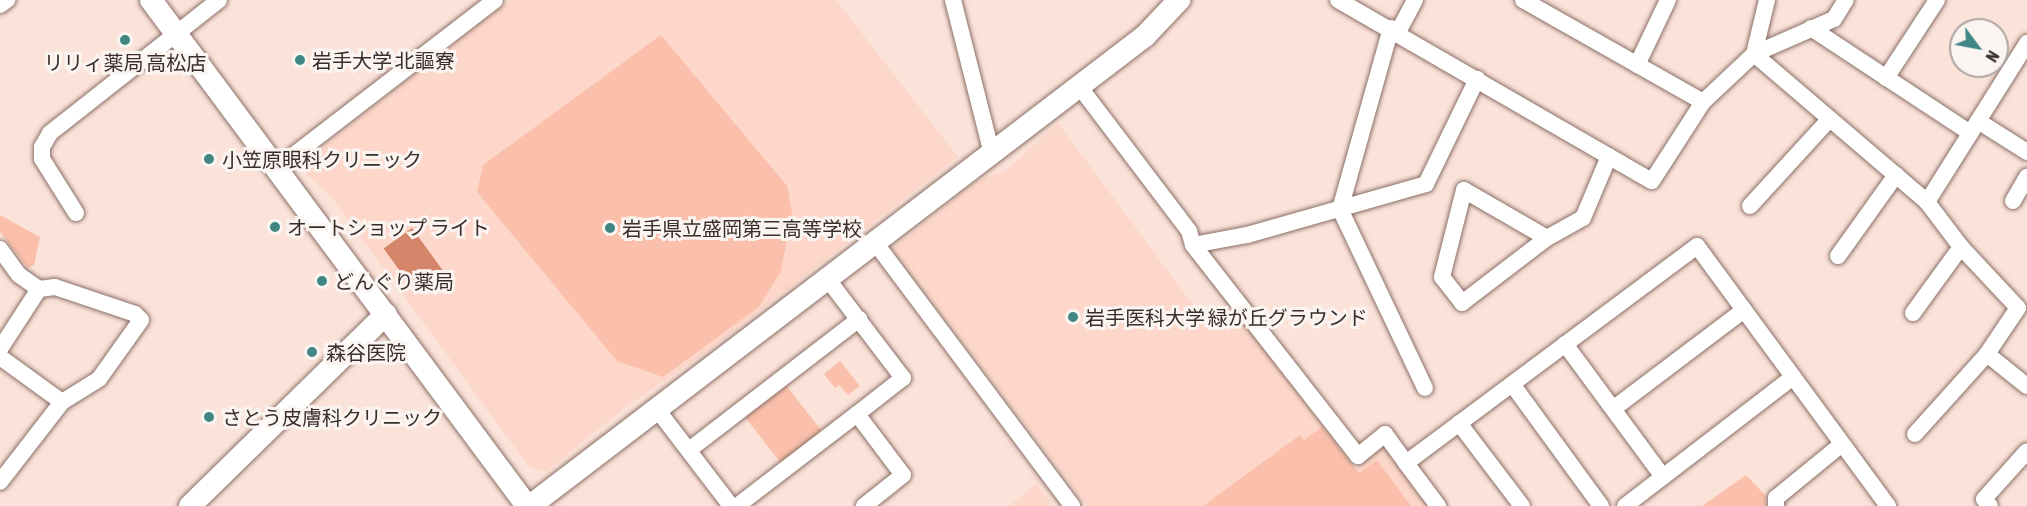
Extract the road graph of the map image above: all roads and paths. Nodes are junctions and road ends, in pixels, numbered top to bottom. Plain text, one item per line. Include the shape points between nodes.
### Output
1 (8, 0) edge
2 (151, 0) edge
3 (219, 0) edge
4 (495, 0) edge
5 (953, 0) edge
6 (1179, 0) edge
7 (1338, 0) edge
8 (1415, 0) edge
9 (1668, 0) edge
10 (1767, 0) edge
11 (1846, 0) edge
12 (1936, 0) edge
13 (1526, 1) edge
14 (0, 5) edge
15 (1811, 28) junction
16 (1394, 30) junction
17 (176, 32) junction
18 (2027, 43) edge
19 (1754, 54) junction
20 (1638, 65) junction
21 (1886, 78) junction
22 (1477, 79) junction
23 (1079, 86) junction
24 (1703, 102) junction
25 (1828, 121) junction
26 (1974, 127) junction
27 (991, 150) junction
28 (2027, 152) edge
29 (1610, 156) junction
30 (277, 168) junction
31 (1896, 175) junction
32 (2027, 177) edge
33 (2013, 201) dead end
34 (1927, 202) junction
35 (1750, 206) dead end
36 (1340, 210) junction
37 (76, 213) dead end
38 (1547, 238) junction
39 (874, 241) junction
40 (1193, 245) junction
41 (1961, 247) junction
42 (0, 249) edge
43 (1838, 256) dead end
44 (826, 277) junction
45 (39, 289) junction
46 (1744, 310) junction
47 (1914, 313) dead end
48 (386, 314) junction
49 (859, 319) junction
50 (1565, 344) junction
51 (0, 350) edge
52 (1988, 354) junction
53 (0, 357) edge
54 (1793, 377) junction
55 (1512, 384) junction
56 (2027, 386) edge
57 (1425, 388) dead end
58 (62, 402) junction
59 (656, 408) junction
60 (1613, 409) junction
61 (857, 414) junction
62 (1460, 423) junction
63 (1915, 434) dead end
64 (1842, 444) junction
65 (689, 450) junction
66 (2027, 451) edge
67 (1406, 463) junction
68 (1663, 477) junction
69 (0, 482) edge
70 (190, 506) edge
71 (529, 506) edge
72 (731, 506) edge
73 (737, 506) edge
74 (864, 506) edge
75 (1072, 506) edge
76 (1438, 506) edge
77 (1522, 506) edge
78 (1601, 506) edge
79 (1625, 506) edge
80 (1776, 506) edge
81 (1888, 506) edge
82 (1990, 506) edge

1 - 14 street
2 - 17 street
3 - 17 street
4 - 30 street
5 - 27 street
6 - 23 street via 1145,36
7 - 16 street
8 - 16 street
9 - 20 street
10 - 19 street
11 - 15 street via 1834,19
12 - 21 street
13 - 20 street
15 - 19 street
15 - 21 street
16 - 22 street
16 - 36 street
17 - 30 street
17 - 37 street via 50,133 42,147 42,159
18 - 26 street
19 - 24 street
19 - 25 street
20 - 24 street
21 - 26 street
22 - 29 street
22 - 36 street via 1426,184
23 - 27 street
23 - 40 street via 1189,231
24 - 29 street via 1652,181
25 - 31 street
25 - 35 street
26 - 28 street
26 - 34 street
27 - 39 street
29 - 38 street via 1582,218
30 - 48 street
31 - 34 street
31 - 43 street
32 - 33 street
34 - 41 street
36 - 40 street
36 - 57 street
38 - 38 street via 1462,303 1442,277 1464,190
39 - 44 street
39 - 75 street
40 - 67 street via 1358,456 1385,434
41 - 47 street
41 - 52 street via 2018,308
42 - 45 street via 19,275
44 - 49 street
44 - 59 street
45 - 51 street
45 - 58 street via 55,287 135,314 141,320 99,379
46 - 50 street via 1697,246
46 - 54 street
46 - 60 street
48 - 70 street
48 - 71 street
49 - 61 street via 903,378
49 - 65 street
50 - 55 street
50 - 60 street
52 - 56 street
52 - 63 street
53 - 58 street
54 - 64 street
54 - 68 street
55 - 62 street
55 - 78 street
58 - 69 street
59 - 65 street
59 - 71 street
60 - 68 street
61 - 73 street
61 - 74 street via 903,475
62 - 67 street
62 - 77 street
64 - 80 street via 1776,498
64 - 81 street
65 - 72 street
66 - 82 street via 1984,499
67 - 76 street
68 - 79 street

